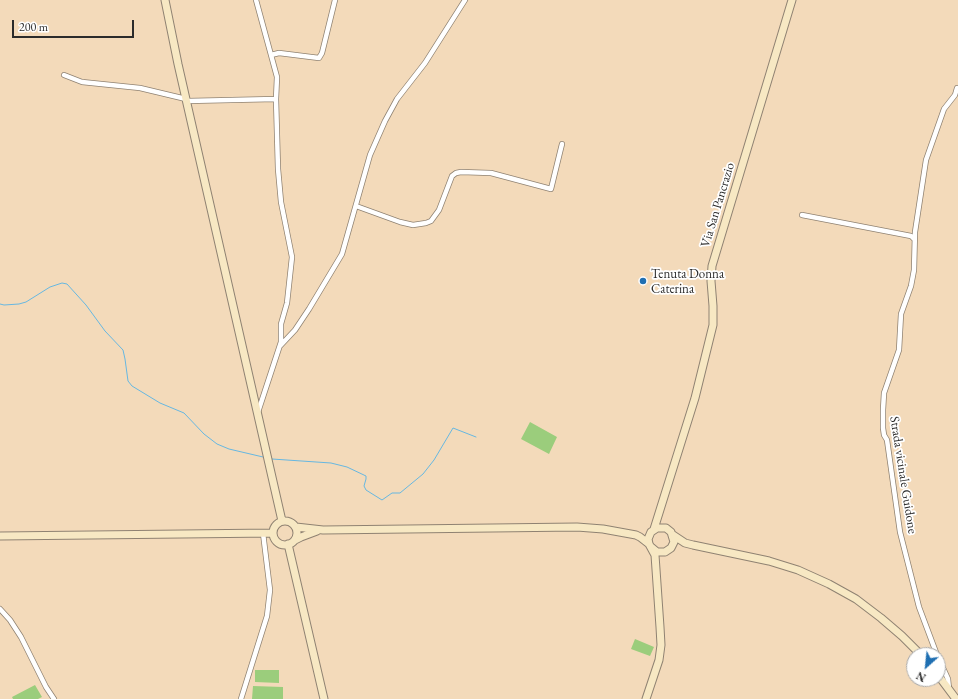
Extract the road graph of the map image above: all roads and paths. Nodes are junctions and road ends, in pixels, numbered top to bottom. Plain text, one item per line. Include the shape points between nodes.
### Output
1 (165, 0) edge
2 (256, 0) edge
3 (334, 0) edge
4 (465, 0) edge
5 (792, 0) edge
6 (271, 55) junction
7 (64, 74) dead end
8 (957, 88) dead end
9 (276, 99) junction
10 (187, 100) junction
11 (562, 144) dead end
12 (356, 206) junction
13 (802, 215) dead end
14 (914, 239) junction
15 (280, 347) junction
16 (258, 412) junction
17 (659, 512) junction
18 (282, 521) junction
19 (296, 527) junction
20 (663, 527) junction
21 (323, 530) junction
22 (653, 530) junction
23 (263, 533) junction
24 (273, 533) junction
25 (623, 533) junction
26 (673, 535) junction
27 (0, 536) edge
28 (291, 542) junction
29 (650, 545) junction
30 (693, 545) junction
31 (669, 549) junction
32 (655, 564) junction
33 (0, 609) edge
34 (913, 647) edge
35 (935, 647) edge
36 (946, 674) edge
37 (946, 685) edge
38 (949, 689) junction
39 (54, 699) edge
40 (241, 699) edge
41 (324, 699) edge
42 (646, 699) edge
43 (956, 699) edge

1 - 10 main road
2 - 6 street
3 - 6 street via 319,58 279,53
4 - 12 street via 425,63 397,99 385,121 370,155
5 - 17 main road, Via San Pancrazio via 712,266 712,325 695,398
6 - 9 street via 277,77
7 - 10 street via 82,82 140,88
8 - 14 street, Strada vicinale Guidone via 944,110 926,160
9 - 10 street
9 - 15 street via 281,202 292,257 287,303 281,324
10 - 16 main road
11 - 12 street via 551,189 491,173 461,172 452,176 439,210 431,221 426,223 413,225 400,222
12 - 15 street via 342,254 296,330
13 - 14 street via 911,236
14 - 35 street, Strada vicinale Guidone via 914,270 902,314 899,350 884,393 883,428 900,532 919,606
15 - 16 street
16 - 18 main road
17 - 20 main road
17 - 22 main road, Via San Pancrazio
18 - 19 main road via 290,522
18 - 24 main road
19 - 21 main road
19 - 28 main road via 297,534
20 - 22 main road
20 - 26 main road
21 - 25 main road via 577,527
21 - 28 main road via 301,536
22 - 25 main road
22 - 29 main road via 648,539
23 - 24 main road
23 - 27 main road
23 - 40 street via 270,590 267,616
24 - 28 main road via 281,544
25 - 29 main road via 640,537
26 - 30 main road
26 - 31 main road via 674,542
28 - 41 main road
29 - 31 main road via 657,552
29 - 32 main road via 655,556
30 - 31 main road
30 - 34 main road via 769,561 829,584 856,599
31 - 32 main road
32 - 42 main road via 661,645 659,660
33 - 39 street via 21,638
36 - 38 street, Strada vicinale Guidone
37 - 38 main road
38 - 43 main road

